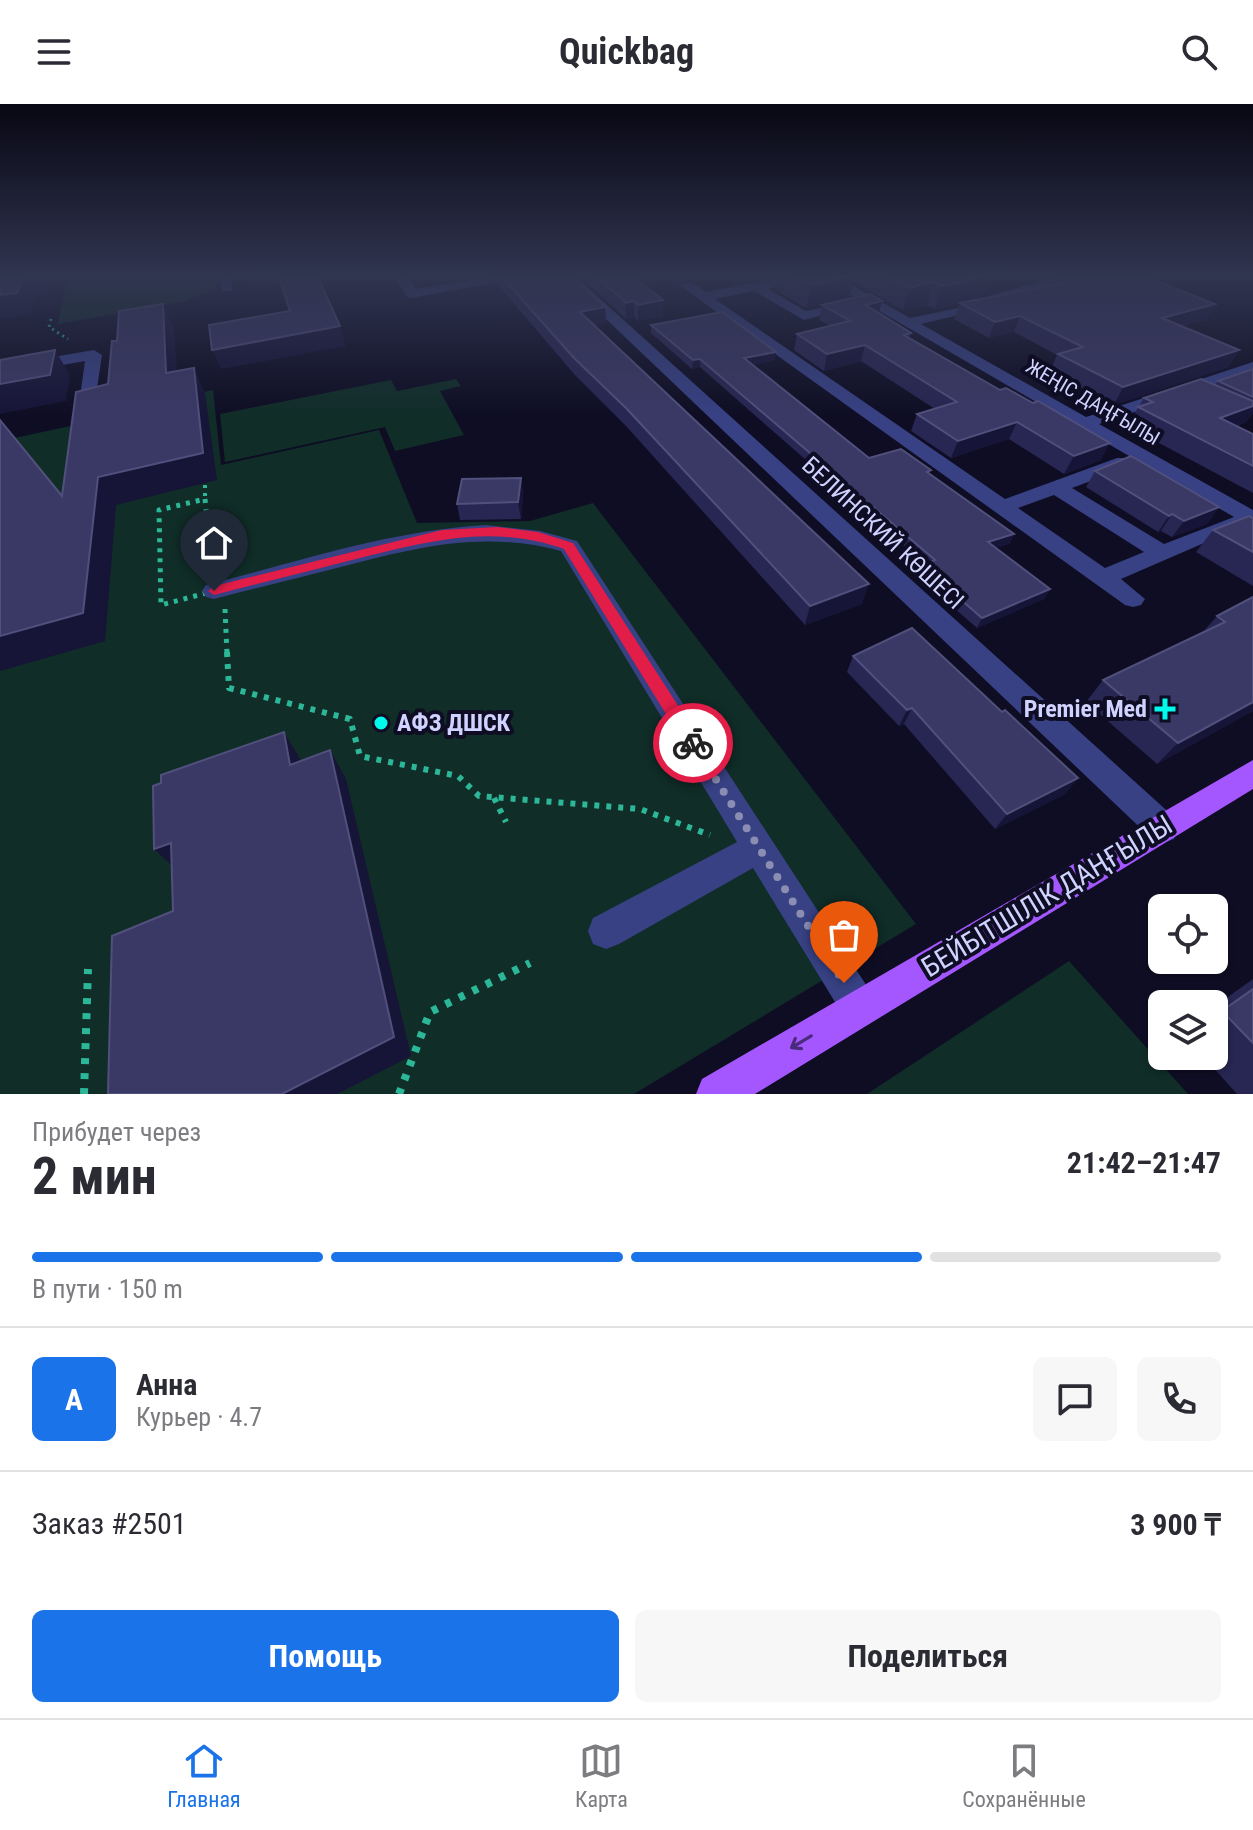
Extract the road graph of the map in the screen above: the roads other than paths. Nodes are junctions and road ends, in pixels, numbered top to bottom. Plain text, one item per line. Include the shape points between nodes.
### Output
1 (626, 323) edge
2 (740, 323) edge
3 (907, 323) edge
4 (1253, 367) edge
5 (0, 371) edge
6 (1191, 388) junction
7 (1216, 399) edge
8 (87, 411) edge
9 (1085, 423) junction
10 (1141, 455) junction
11 (1056, 487) junction
12 (1001, 507) junction
13 (1252, 518) edge
14 (1162, 553) junction
15 (1103, 578) junction
16 (219, 589) road end
17 (1133, 599) dead end
18 (1253, 773) edge
19 (1163, 828) junction
20 (759, 847) junction
21 (606, 931) dead end
22 (859, 1007) junction
23 (717, 1094) edge

1 - 19 street, БЕЛИНСКИЙ КӨШЕСІ
2 - 12 street
3 - 9 street, ЖЕҢІС ДАҢҒЫЛЫ
4 - 6 street
5 - 8 street via 94,355
6 - 7 street
6 - 9 street
9 - 10 street, ЖЕҢІС ДАҢҒЫЛЫ
10 - 11 street
10 - 13 street, ЖЕҢІС ДАҢҒЫЛЫ
11 - 12 street
11 - 14 street
12 - 15 street
13 - 14 street
14 - 15 street
15 - 17 street
16 - 20 street via 442,534 497,531 569,546
18 - 19 main road, БЕЙБІТШІЛІК ДАҢҒЫЛЫ
19 - 22 main road, БЕЙБІТШІЛІК ДАҢҒЫЛЫ
20 - 21 street
20 - 22 street
22 -> 23 main road, БЕЙБІТШІЛІК ДАҢҒЫЛЫ

